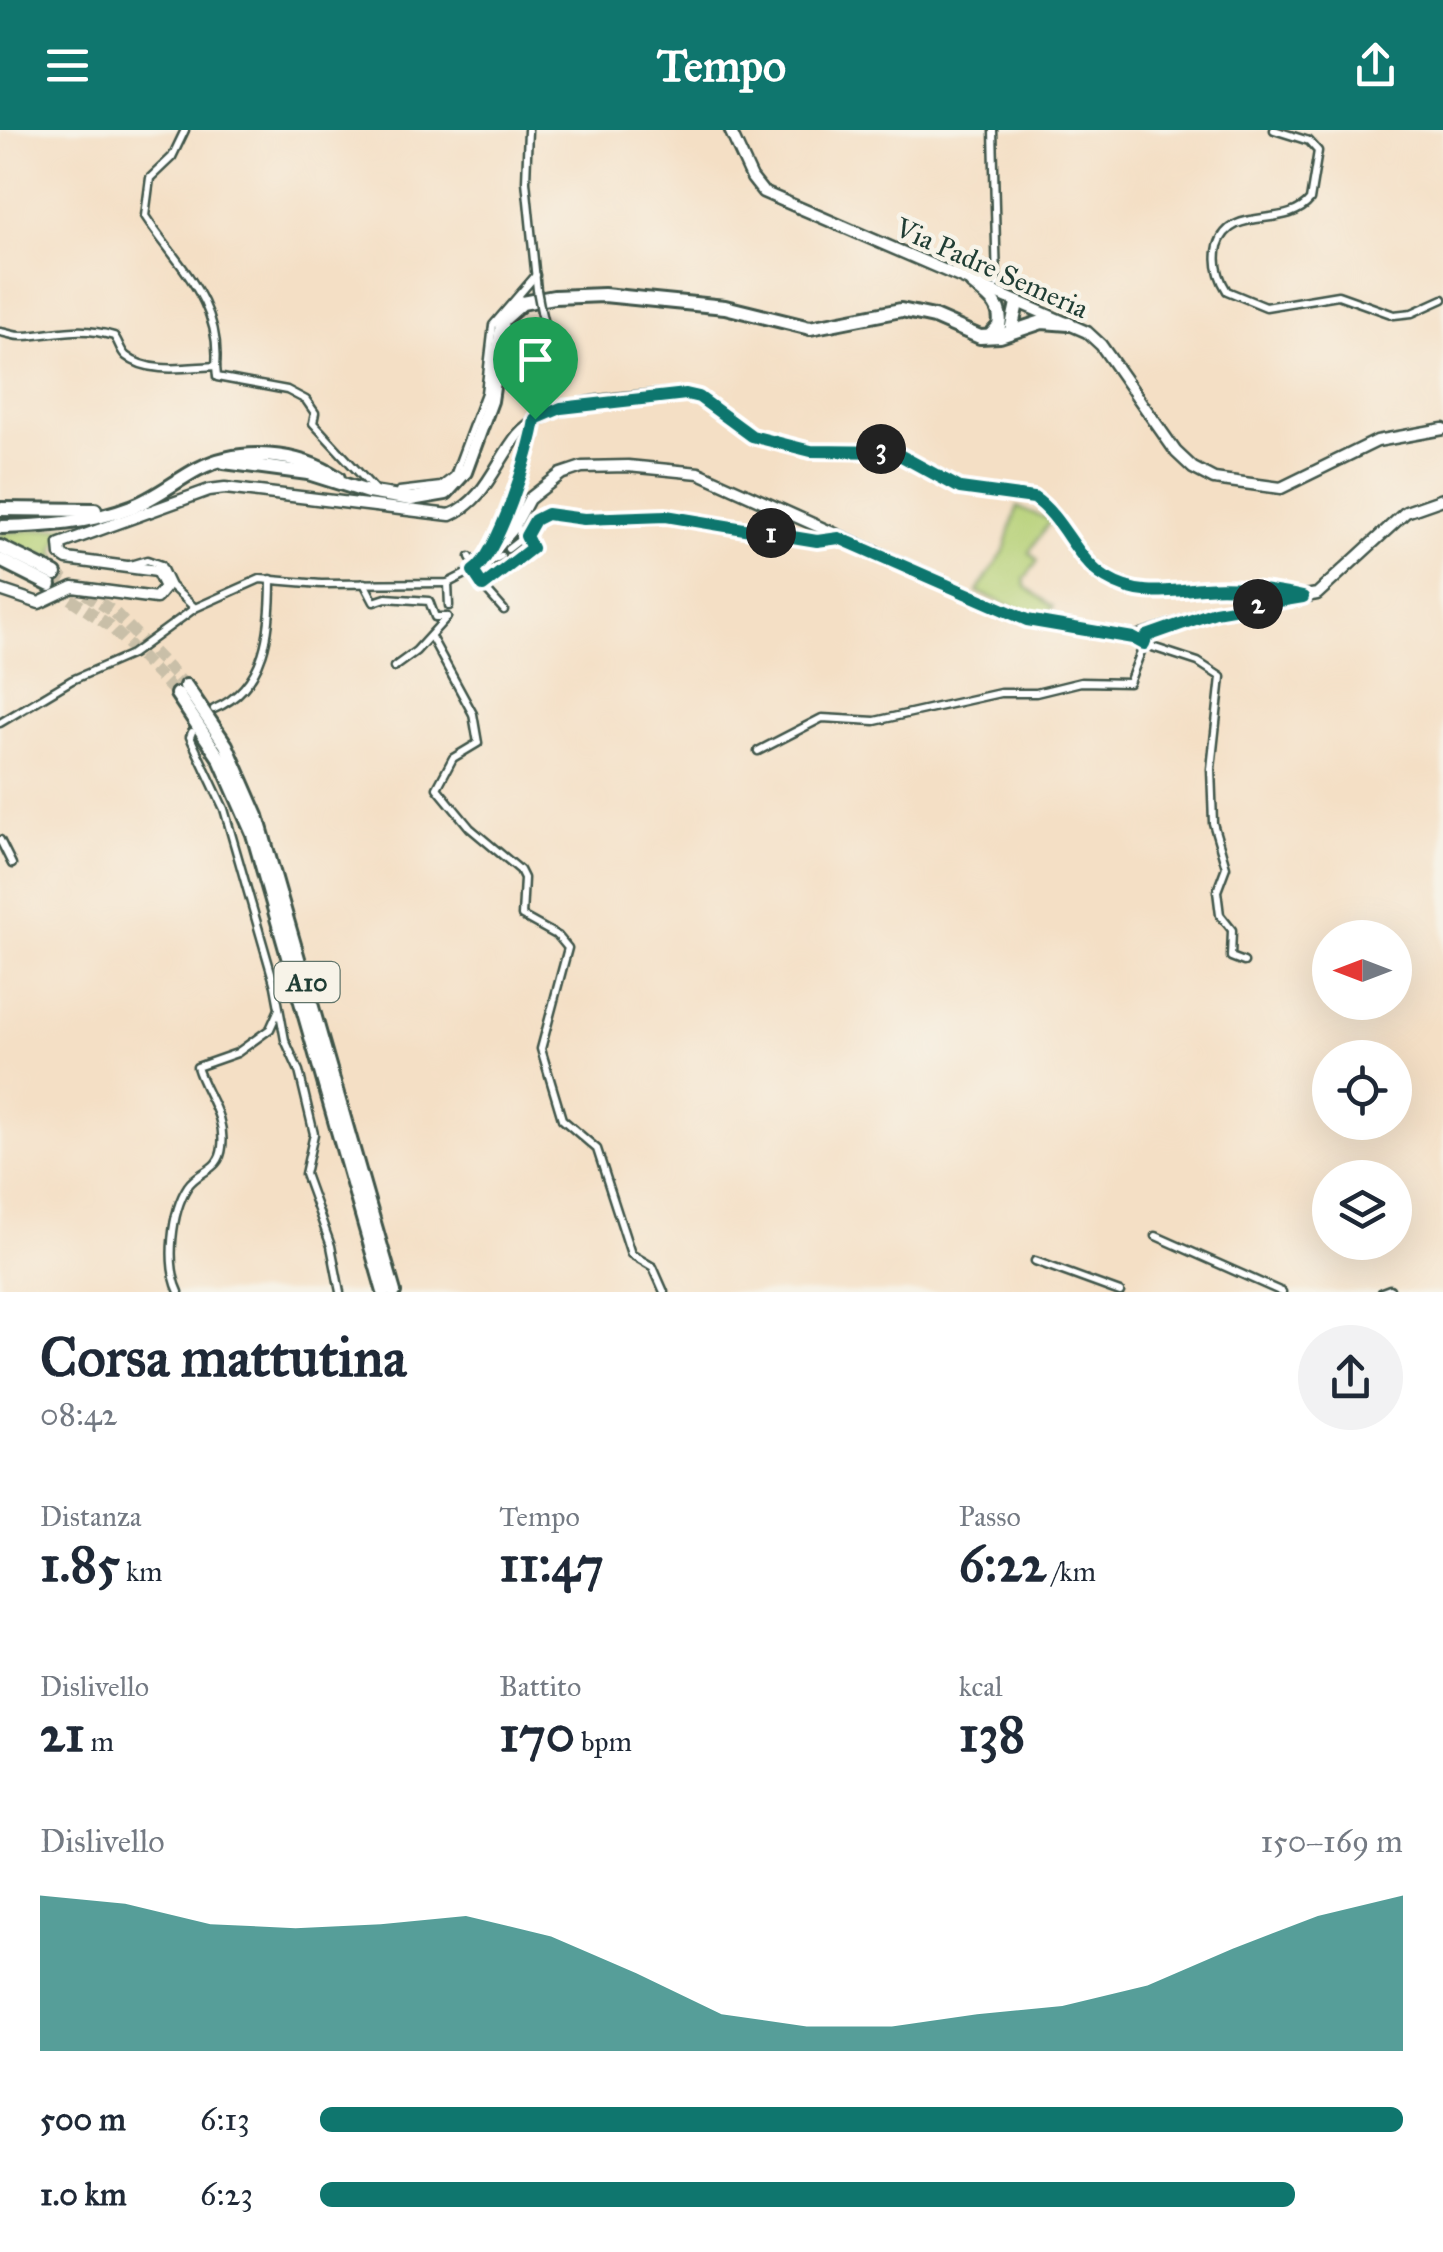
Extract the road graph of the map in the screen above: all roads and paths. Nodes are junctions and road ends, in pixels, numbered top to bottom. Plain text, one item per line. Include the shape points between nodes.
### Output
1 (185, 130) edge
2 (528, 130) edge
3 (730, 130) edge
4 (993, 130) edge
5 (1274, 130) edge
6 (536, 274) junction
7 (972, 283) junction
8 (996, 284) dead end
9 (1443, 299) edge
10 (1017, 303) junction
11 (1069, 324) junction
12 (1006, 326) junction
13 (0, 332) edge
14 (216, 366) junction
15 (535, 419) junction
16 (1443, 429) edge
17 (1443, 499) edge
18 (375, 502) dead end
19 (132, 507) junction
20 (387, 507) junction
21 (0, 509) edge
22 (1, 522) edge
23 (515, 525) junction
24 (526, 536) junction
25 (839, 538) junction
26 (0, 547) edge
27 (508, 549) dead end
28 (496, 553) junction
29 (470, 557) dead end
30 (0, 560) edge
31 (130, 565) junction
32 (477, 569) junction
33 (272, 579) junction
34 (448, 582) junction
35 (364, 583) junction
36 (485, 588) junction
37 (0, 590) edge
38 (1303, 597) junction
39 (194, 608) junction
40 (504, 610) dead end
41 (448, 612) junction
42 (431, 637) junction
43 (1142, 640) junction
44 (394, 666) dead end
45 (214, 709) dead end
46 (0, 724) edge
47 (192, 732) dead end
48 (758, 751) dead end
49 (0, 840) edge
50 (12, 864) dead end
51 (1244, 962) dead end
52 (279, 1008) junction
53 (1156, 1236) dead end
54 (1035, 1261) dead end
55 (1390, 1289) dead end
56 (180, 1292) edge
57 (340, 1292) edge
58 (384, 1292) edge
59 (394, 1292) edge
60 (664, 1292) edge
61 (1120, 1292) edge
62 (1282, 1292) edge
63 (1382, 1292) edge

1 - 14 street via 172,157 150,178 145,216 212,314
2 - 6 street
3 - 7 main road, Via Padre Semeria via 763,192
4 - 8 street
5 - 9 street via 1318,151 1310,200 1288,215 1235,223 1225,232 1216,267 1227,291 1266,307 1338,295 1394,315
6 - 14 street via 493,325 486,393 454,476 441,486 374,488 316,427 306,400 217,377
6 - 15 street, bridge via 544,360
7 - 10 main road, Via Padre Semeria
7 - 12 highway via 994,302
10 - 11 main road, Via Padre Semeria
10 - 12 highway
11 - 12 highway
11 - 16 main road, Via Padre Semeria via 1101,345 1176,452 1214,479 1290,486 1377,441
12 - 19 highway via 988,337 911,310 810,328 725,307 604,294 530,300 514,307 499,328 491,402 460,480 446,493 420,500 353,487 309,462 253,454 202,467
13 - 14 street via 101,332 114,336 122,354 137,362
15 - 20 main road via 460,511 441,516
15 - 28 street
15 - 38 main road via 580,405 699,397 752,436 811,451 894,452 960,488 1034,498 1096,571 1142,592 1255,588
17 - 38 main road via 1406,512 1332,584
18 - 20 street
19 - 21 highway
19 - 22 highway via 84,519
20 - 31 main road via 209,490 60,544 67,559
23 - 24 street
23 - 25 main road via 529,499 560,474 582,467 658,467 698,473
23 - 28 main road
24 - 25 street via 547,514 666,516 817,541
24 - 27 street
24 - 36 street via 532,548
25 - 43 main road via 1027,620
26 - 30 highway via 52,579
28 - 32 main road
29 - 32 street
31 - 37 main road via 160,574 160,596 73,587 39,604
31 - 39 street via 161,565
32 - 34 street
32 - 36 street
33 - 35 street
33 - 39 street
33 - 45 street via 270,634 253,678
34 - 35 street
34 - 41 street
35 - 41 street via 374,602 429,600 435,618
36 - 40 street
38 - 43 main road via 1215,612
39 - 46 street via 132,654 72,680
41 - 42 street
42 - 44 street
42 - 60 street via 472,714 478,743 453,758 437,788 470,828 520,870 524,919 568,948 540,1049 562,1119 597,1149 632,1254 653,1267
43 - 48 street via 1129,683 1000,693 875,721 822,718
43 - 51 street via 1221,677 1211,769 1214,832 1226,867 1217,891 1220,914 1232,930 1231,957
47 - 52 street via 224,809
49 - 50 street
52 - 56 street via 270,1029 238,1054 198,1066 215,1101 222,1149 216,1166 190,1183 178,1219 172,1270
52 - 57 street via 314,1127 305,1174
53 - 62 street
54 - 61 street
55 - 63 street
58 - 59 highway, A10 via 252,834 182,690 226,745 258,816

